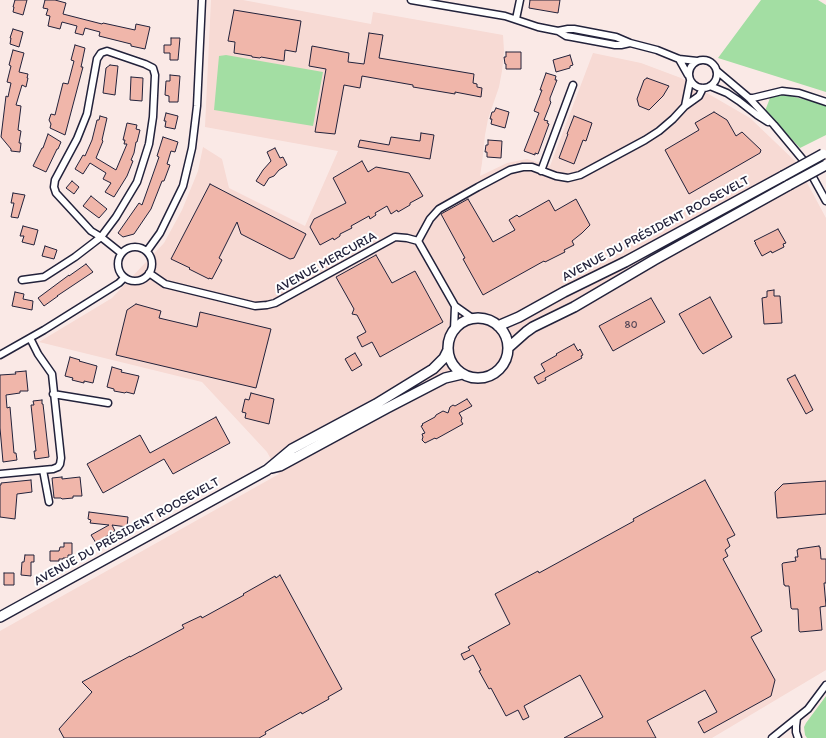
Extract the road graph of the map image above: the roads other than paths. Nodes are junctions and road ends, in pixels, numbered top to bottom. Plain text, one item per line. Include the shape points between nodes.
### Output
1 (202, 0) edge
2 (411, 0) edge
3 (520, 0) edge
4 (432, 2) edge
5 (516, 19) junction
6 (680, 59) junction
7 (698, 60) junction
8 (717, 71) junction
9 (689, 78) junction
10 (573, 85) dead end
11 (710, 86) junction
12 (703, 88) junction
13 (748, 98) junction
14 (826, 102) edge
15 (685, 106) junction
16 (774, 126) junction
17 (824, 154) edge
18 (826, 165) edge
19 (541, 171) junction
20 (826, 201) edge
21 (101, 237) junction
22 (418, 241) junction
23 (146, 252) junction
24 (122, 253) junction
25 (149, 274) junction
26 (124, 278) junction
27 (22, 280) dead end
28 (455, 306) junction
29 (472, 318) junction
30 (498, 326) junction
31 (454, 330) junction
32 (30, 338) junction
33 (508, 348) junction
34 (448, 350) junction
35 (0, 355) edge
36 (462, 374) junction
37 (53, 394) junction
38 (108, 403) dead end
39 (43, 470) junction
40 (267, 470) junction
41 (0, 474) edge
42 (49, 502) dead end
43 (0, 617) edge
44 (826, 685) edge
45 (798, 718) junction
46 (772, 738) edge
47 (798, 738) edge

1 - 23 street via 197,106 192,148 183,186 160,233
2 - 4 street
3 - 5 street
4 - 5 street
5 - 6 street via 558,31 574,29 616,37
6 - 7 street
6 - 9 street
7 - 8 street via 708,60
7 - 9 street via 690,67
8 - 11 street via 716,80
8 - 13 street
9 - 12 street via 696,86
9 - 15 street
10 - 19 street
11 - 12 street
11 - 16 street via 727,93
12 - 15 street via 699,96
13 - 14 street via 782,91 799,93
13 - 16 street
15 - 19 street via 651,136 580,175 568,178
16 - 20 street via 804,162
17 - 30 main road, AVENUE DU PRÉSIDENT ROOSEVELT, bridge via 632,259 564,292 519,318
18 - 33 main road, AVENUE DU PRÉSIDENT ROOSEVELT, bridge via 526,332
19 - 22 street via 532,167 510,170 478,186 440,209 430,219
21 - 21 street via 91,231 56,193 54,187 87,114 97,59 101,53 108,51 146,64 153,68 155,75 149,144 137,182
21 - 24 street
21 - 27 street via 44,277
22 - 25 street, AVENUE MERCURIA via 395,238 267,305 254,306 165,284
22 - 28 street
23 - 24 street via 142,248 131,247
23 - 25 street via 152,262
24 - 26 street via 117,263
25 - 26 street via 135,282
26 - 32 street
28 - 29 street
28 - 31 street
29 - 30 main road via 490,320
29 - 31 main road
30 - 33 main road via 506,336
31 - 34 main road
32 - 35 street
32 - 37 street via 52,374
33 - 36 main road via 501,368 487,377 478,378
34 - 36 main road via 451,361
34 - 40 main road, AVENUE DU PRÉSIDENT ROOSEVELT via 433,369 376,404 292,449
36 - 40 main road, AVENUE DU PRÉSIDENT ROOSEVELT via 445,378 280,466
37 - 38 street
37 - 39 street via 61,458 58,468
39 - 41 street
39 - 42 street
40 - 43 main road, AVENUE DU PRÉSIDENT ROOSEVELT
44 - 45 street
45 - 46 street
45 - 47 street

